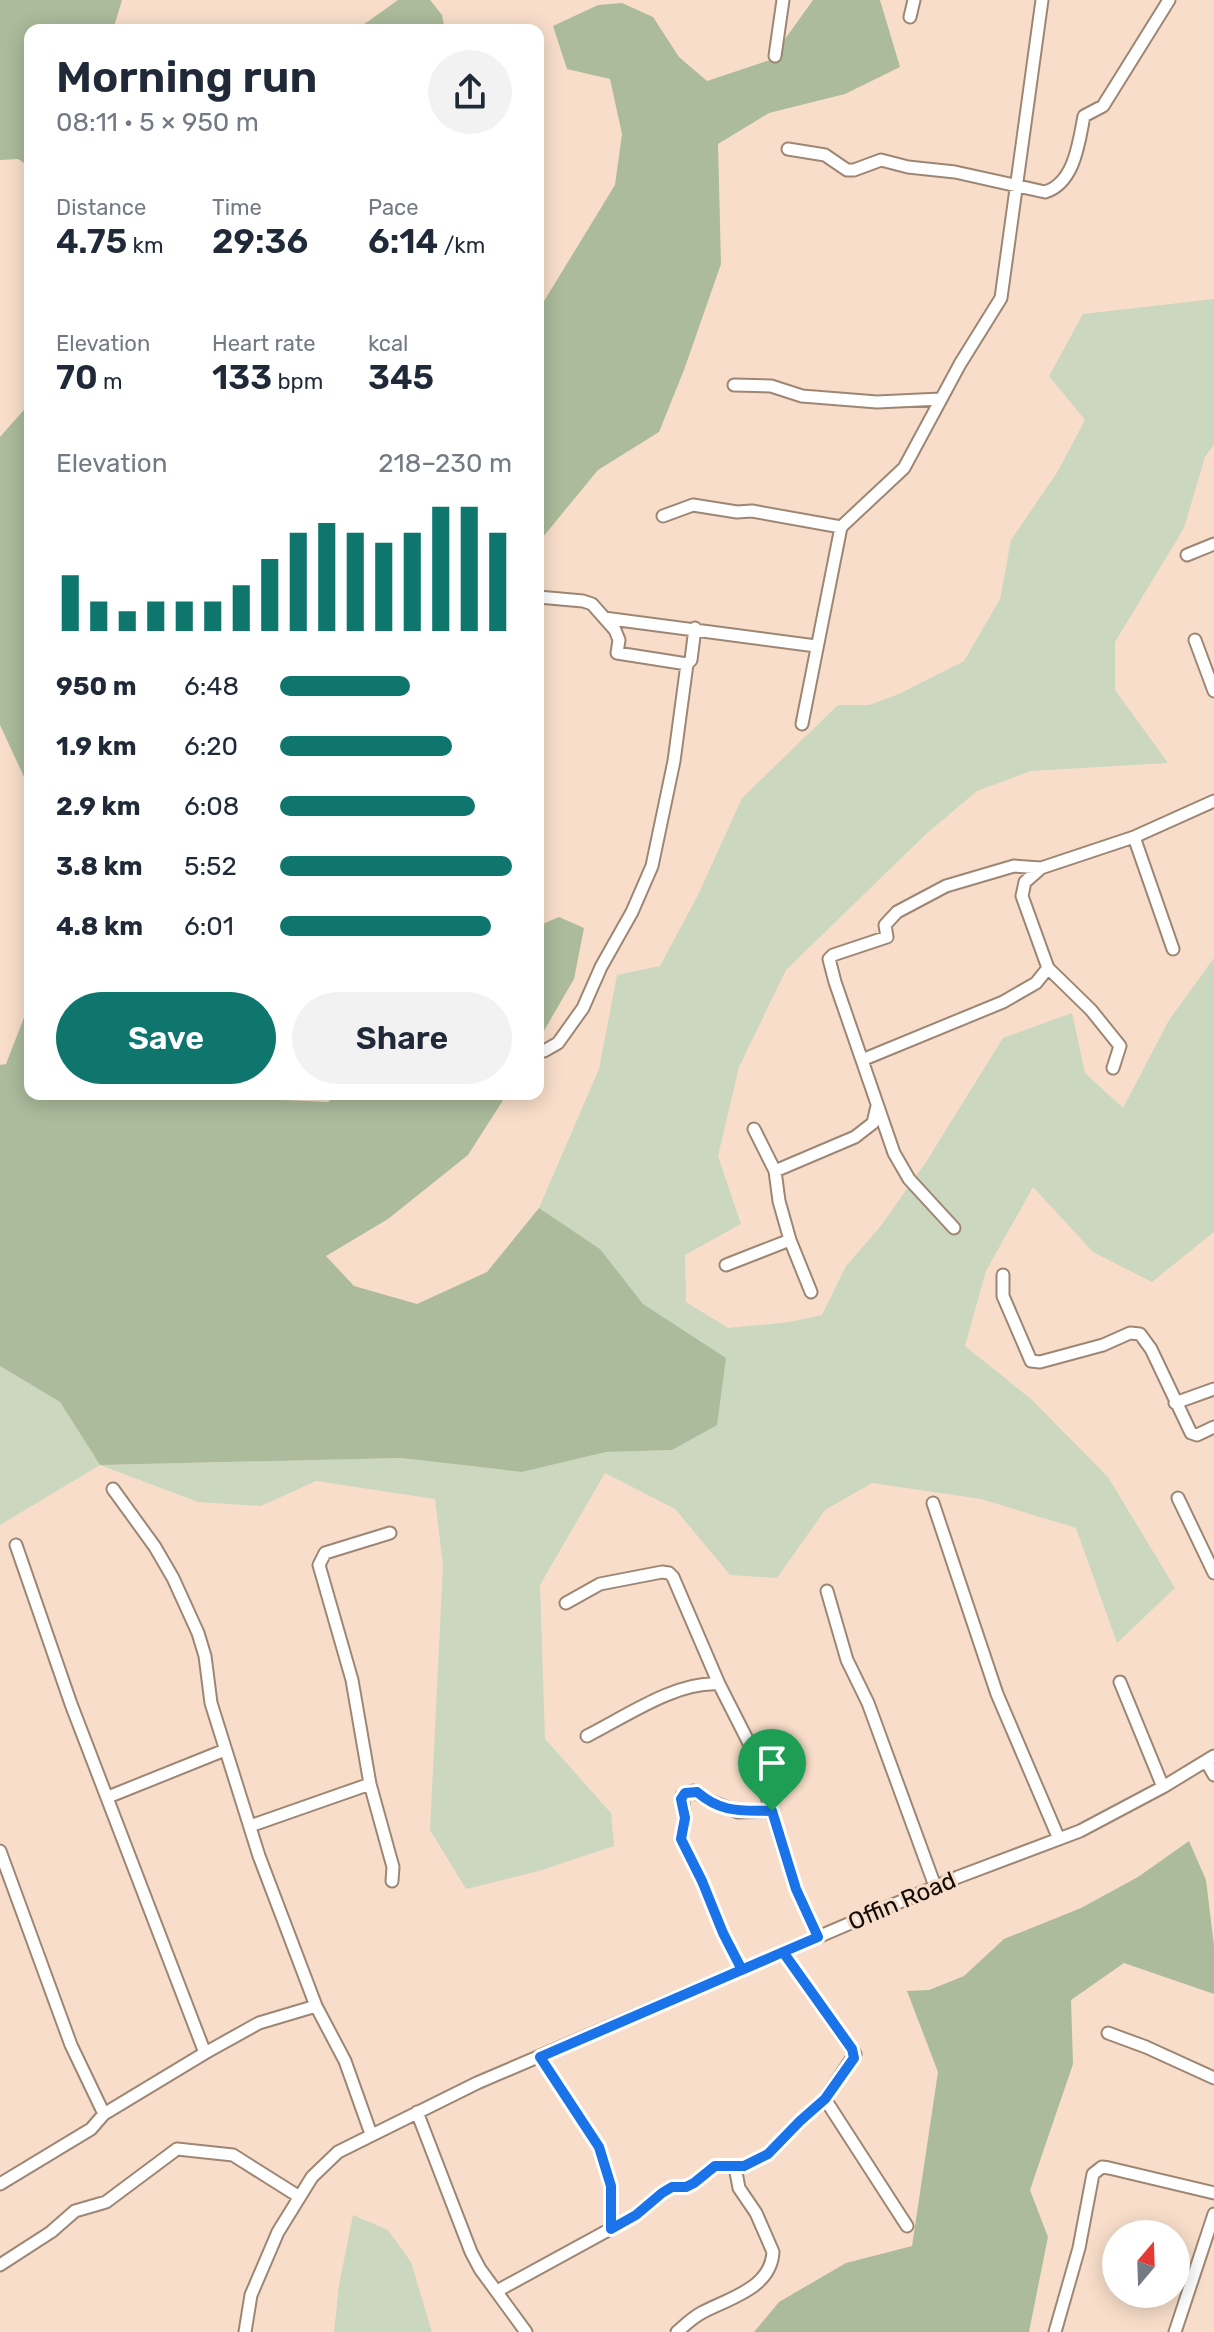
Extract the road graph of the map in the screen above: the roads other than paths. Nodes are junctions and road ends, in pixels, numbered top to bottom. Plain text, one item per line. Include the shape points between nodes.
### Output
1 (783, 0) edge
2 (914, 0) edge
3 (1042, 0) edge
4 (1169, 0) edge
5 (910, 17) dead end
6 (775, 56) dead end
7 (788, 149) dead end
8 (1016, 184) junction
9 (734, 385) dead end
10 (941, 399) junction
11 (663, 516) dead end
12 (841, 527) junction
13 (1214, 544) edge
14 (1187, 555) dead end
15 (544, 598) edge
16 (604, 618) junction
17 (695, 628) junction
18 (1195, 640) dead end
19 (816, 646) junction
20 (687, 664) junction
21 (1214, 691) edge
22 (802, 724) dead end
23 (1214, 801) edge
24 (1134, 837) junction
25 (1041, 868) junction
26 (1173, 949) dead end
27 (1048, 968) junction
28 (544, 1051) dead end
29 (862, 1060) junction
30 (1113, 1068) dead end
31 (878, 1106) junction
32 (754, 1129) dead end
33 (775, 1171) junction
34 (954, 1228) dead end
35 (790, 1240) junction
36 (726, 1265) dead end
37 (1003, 1275) dead end
38 (811, 1292) dead end
39 (1214, 1389) edge
40 (1175, 1403) junction
41 (1214, 1427) edge
42 (113, 1489) dead end
43 (1178, 1498) dead end
44 (933, 1503) dead end
45 (390, 1533) dead end
46 (16, 1545) dead end
47 (1214, 1573) edge
48 (827, 1591) dead end
49 (566, 1603) dead end
50 (1120, 1682) dead end
51 (719, 1684) junction
52 (587, 1736) dead end
53 (225, 1750) junction
54 (1210, 1758) edge
55 (1214, 1775) edge
56 (370, 1784) junction
57 (1163, 1787) junction
58 (108, 1797) junction
59 (772, 1811) junction
60 (250, 1826) junction
61 (1059, 1839) junction
62 (0, 1851) edge
63 (392, 1881) dead end
64 (935, 1886) junction
65 (818, 1937) junction
66 (783, 1952) junction
67 (742, 1970) junction
68 (316, 2006) junction
69 (1108, 2033) dead end
70 (205, 2053) junction
71 (540, 2057) junction
72 (1214, 2078) edge
73 (825, 2099) junction
74 (417, 2112) junction
75 (104, 2114) junction
76 (371, 2134) junction
77 (735, 2167) junction
78 (0, 2184) edge
79 (1214, 2193) edge
80 (298, 2196) junction
81 (1214, 2214) edge
82 (907, 2226) dead end
83 (611, 2229) junction
84 (0, 2265) edge
85 (497, 2291) junction
86 (245, 2332) edge
87 (526, 2332) edge
88 (677, 2332) edge
89 (1055, 2332) edge
90 (1175, 2332) edge

1 - 6 street
2 - 5 street
3 - 8 street
4 - 8 street via 1103,106 1084,116 1080,146 1057,186 1045,192
7 - 8 street via 825,155 847,170 881,160
8 - 10 street via 1001,298
9 - 10 street via 877,402
10 - 12 street via 904,468
11 - 12 street via 693,505
12 - 19 street
13 - 14 street
15 - 16 street via 592,604
16 - 17 street
16 - 20 street via 619,640 617,653
17 - 19 street
17 - 20 street
18 - 21 street
19 - 22 street
20 - 28 street via 652,866 583,1008 558,1043
23 - 24 street
24 - 25 street
24 - 26 street
25 - 27 street via 1025,882 1022,896
25 - 29 street via 1014,866 946,886 897,912 885,925 887,937 829,959
27 - 29 street via 1036,983 1003,1002
27 - 30 street via 1120,1046
29 - 31 street
31 - 33 street via 873,1123 855,1137
31 - 34 street via 909,1179
32 - 33 street
33 - 35 street
35 - 36 street
35 - 38 street
37 - 40 street via 1003,1296 1031,1361 1140,1334
39 - 40 street
40 - 41 street via 1194,1435
42 - 53 street via 155,1547 189,1610 205,1656
43 - 47 street
44 - 61 street via 997,1694
45 - 56 street via 325,1553 319,1565 352,1680
46 - 58 street
48 - 64 street via 847,1660
49 - 51 street via 600,1584 669,1573
50 - 57 street
51 - 52 street via 670,1695
51 - 59 street via 752,1749
53 - 58 street
53 - 60 street
54 - 55 street
54 - 57 street, Offin Road
56 - 60 street
56 - 63 street via 393,1867
57 - 61 street, Offin Road
58 - 70 street
59 - 65 street via 796,1889
59 - 67 street via 738,1812 693,1791 682,1796 681,1839
60 - 68 street
61 - 64 street, Offin Road
62 - 75 street via 71,2045
64 - 65 street, Offin Road
65 - 66 street, Offin Road
66 - 67 street, Offin Road
66 - 73 street via 855,2054
67 - 71 street, Offin Road
68 - 70 street via 259,2023
68 - 76 street via 348,2069
69 - 72 street
70 - 75 street
71 - 74 street, Offin Road
71 - 83 street via 599,2147 611,2186
73 - 77 street via 768,2154
73 - 82 street
74 - 76 street, Offin Road
74 - 85 street via 461,2231
75 - 78 street via 91,2129
76 - 80 street, Offin Road via 327,2161
77 - 83 street via 715,2166 686,2187 672,2187
77 - 88 street via 739,2188 756,2213 773,2259 757,2285 701,2313
79 - 89 street via 1109,2168 1097,2170
80 - 84 street via 233,2155 177,2149 106,2202 75,2211
80 - 86 street, Offin Road via 257,2277
81 - 90 street
83 - 85 street
85 - 87 street

